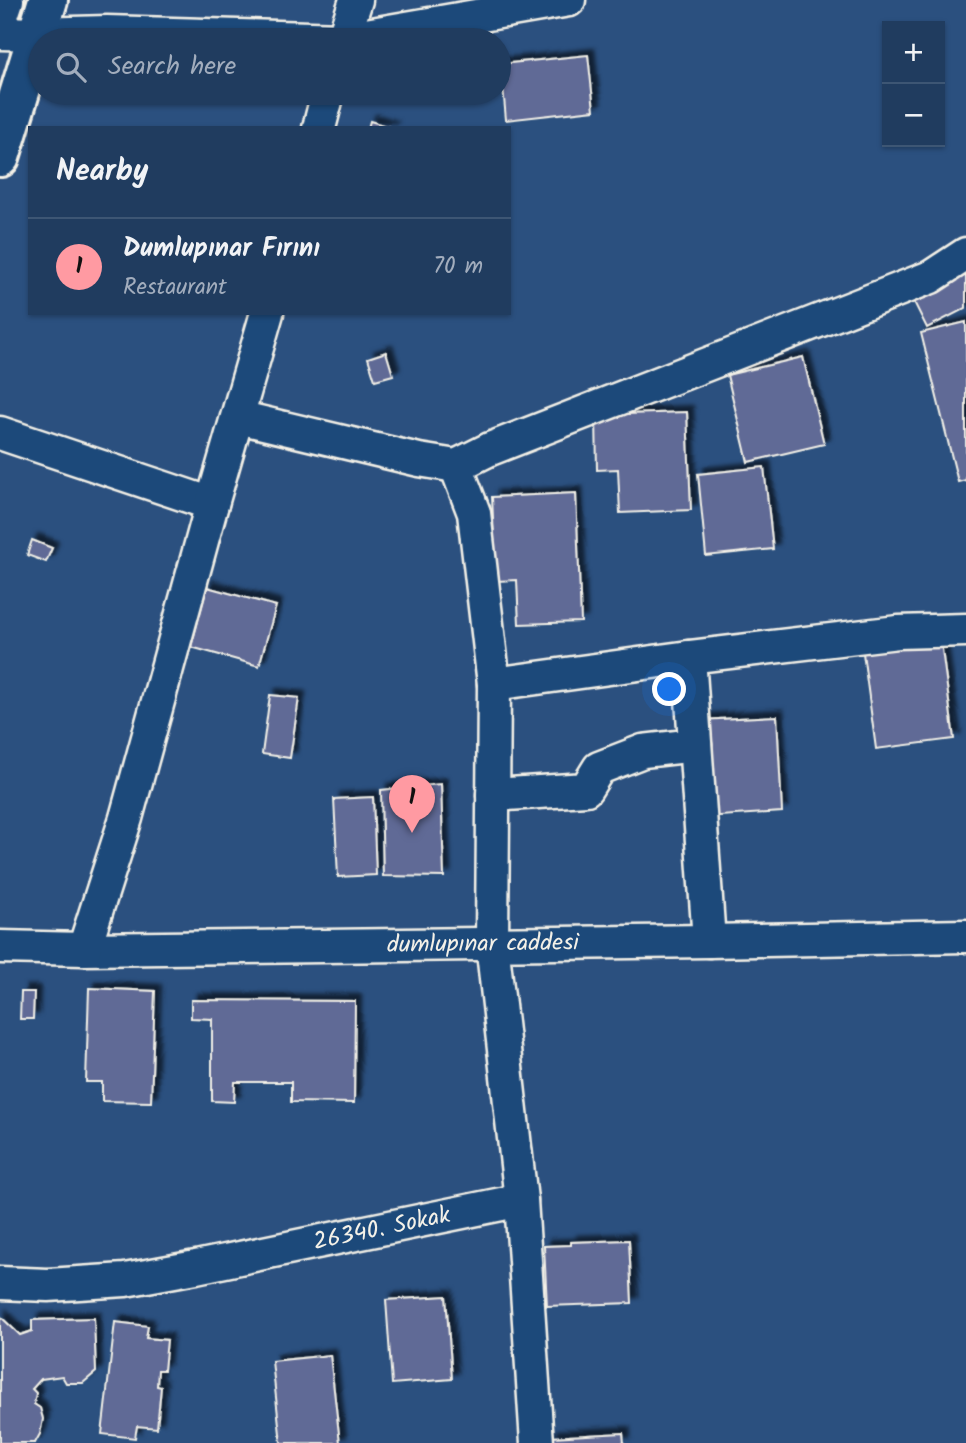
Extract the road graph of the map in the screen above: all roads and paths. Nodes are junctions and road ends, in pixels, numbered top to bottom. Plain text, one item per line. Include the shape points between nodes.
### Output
1 (4, 0) edge
2 (356, 0) edge
3 (569, 0) edge
4 (0, 12) edge
5 (43, 17) edge
6 (90, 28) edge
7 (347, 28) edge
8 (411, 28) edge
9 (0, 33) edge
10 (28, 66) edge
11 (325, 105) edge
12 (320, 126) edge
13 (0, 157) edge
14 (966, 254) edge
15 (266, 315) edge
16 (238, 416) junction
17 (0, 433) edge
18 (456, 467) junction
19 (212, 504) junction
20 (966, 630) edge
21 (689, 657) junction
22 (494, 684) junction
23 (695, 745) junction
24 (493, 795) junction
25 (966, 936) edge
26 (709, 941) junction
27 (492, 943) junction
28 (0, 947) edge
29 (84, 949) junction
30 (521, 1200) junction
31 (0, 1283) edge
32 (537, 1443) edge

1 - 4 main road
2 - 7 street
3 - 8 street
5 - 6 street
5 - 9 street
10 - 13 main road
11 - 12 street
14 - 18 street via 931,277 490,449
15 - 16 street
16 - 18 street
16 - 19 street
17 - 19 street
18 - 22 street via 474,513
19 - 29 street via 126,818
20 - 21 street via 898,632
21 - 22 street
21 - 23 street
22 - 24 street
23 - 24 street via 643,751 598,768 586,789
23 - 26 street
24 - 27 street
25 - 26 street, dumlupınar caddesi
26 - 27 street, dumlupınar caddesi
27 - 29 street, dumlupınar caddesi
27 - 30 street
28 - 29 street, dumlupınar caddesi
30 - 31 street, 26340. Sokak via 125,1280
30 - 32 street

